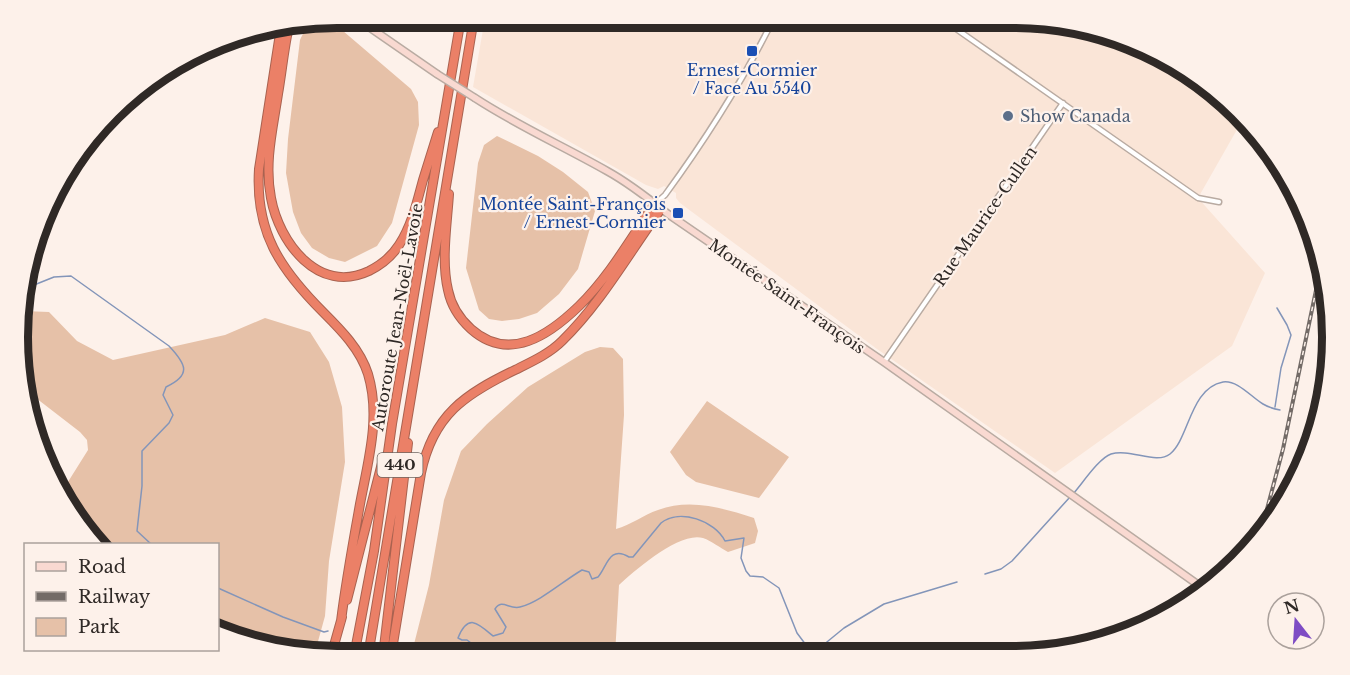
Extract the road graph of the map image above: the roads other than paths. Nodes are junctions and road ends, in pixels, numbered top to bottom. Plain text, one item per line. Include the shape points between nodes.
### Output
1 (370, 28) edge
2 (458, 28) edge
3 (472, 28) edge
4 (768, 28) edge
5 (955, 28) edge
6 (288, 32) edge
7 (280, 34) edge
8 (1063, 104) junction
9 (446, 105) junction
10 (452, 151) junction
11 (665, 195) junction
12 (1219, 202) dead end
13 (658, 206) junction
14 (418, 356) junction
15 (884, 362) junction
16 (392, 424) junction
17 (1198, 585) edge
18 (341, 621) junction
19 (334, 646) edge
20 (356, 646) edge
21 (370, 646) edge
22 (384, 646) edge
23 (393, 646) edge

1 - 13 street, Montée Saint-François, bridge via 437,74 535,134 608,171
2 - 9 highway, Autoroute Jean-Noël-Lavoie / 440
3 - 10 highway, Autoroute Jean-Noël-Lavoie / 440
4 - 11 street via 722,112
5 - 8 street
6 - 9 highway via 269,152 269,187 286,239 315,269 339,277 358,276 380,265 397,248 413,215
7 - 18 highway via 258,169 262,219 288,274 360,356 373,396 371,442
8 - 12 street via 1198,198
8 - 15 street, Rue Maurice-Cullen
9 - 16 highway, Autoroute Jean-Noël-Lavoie / 440
10 - 13 highway via 446,261 449,293 467,325 499,344 538,337 574,310
10 - 14 highway, Autoroute Jean-Noël-Lavoie / 440
11 - 13 street
11 - 13 street
13 - 15 street, Montée Saint-François
13 - 23 highway via 596,300 563,340 542,356 471,393 437,429 421,473
14 - 21 highway, Autoroute Jean-Noël-Lavoie / 440
14 - 22 highway
15 - 17 street, Montée Saint-François
16 - 18 highway
16 - 20 highway, Autoroute Jean-Noël-Lavoie / 440
18 - 19 highway

